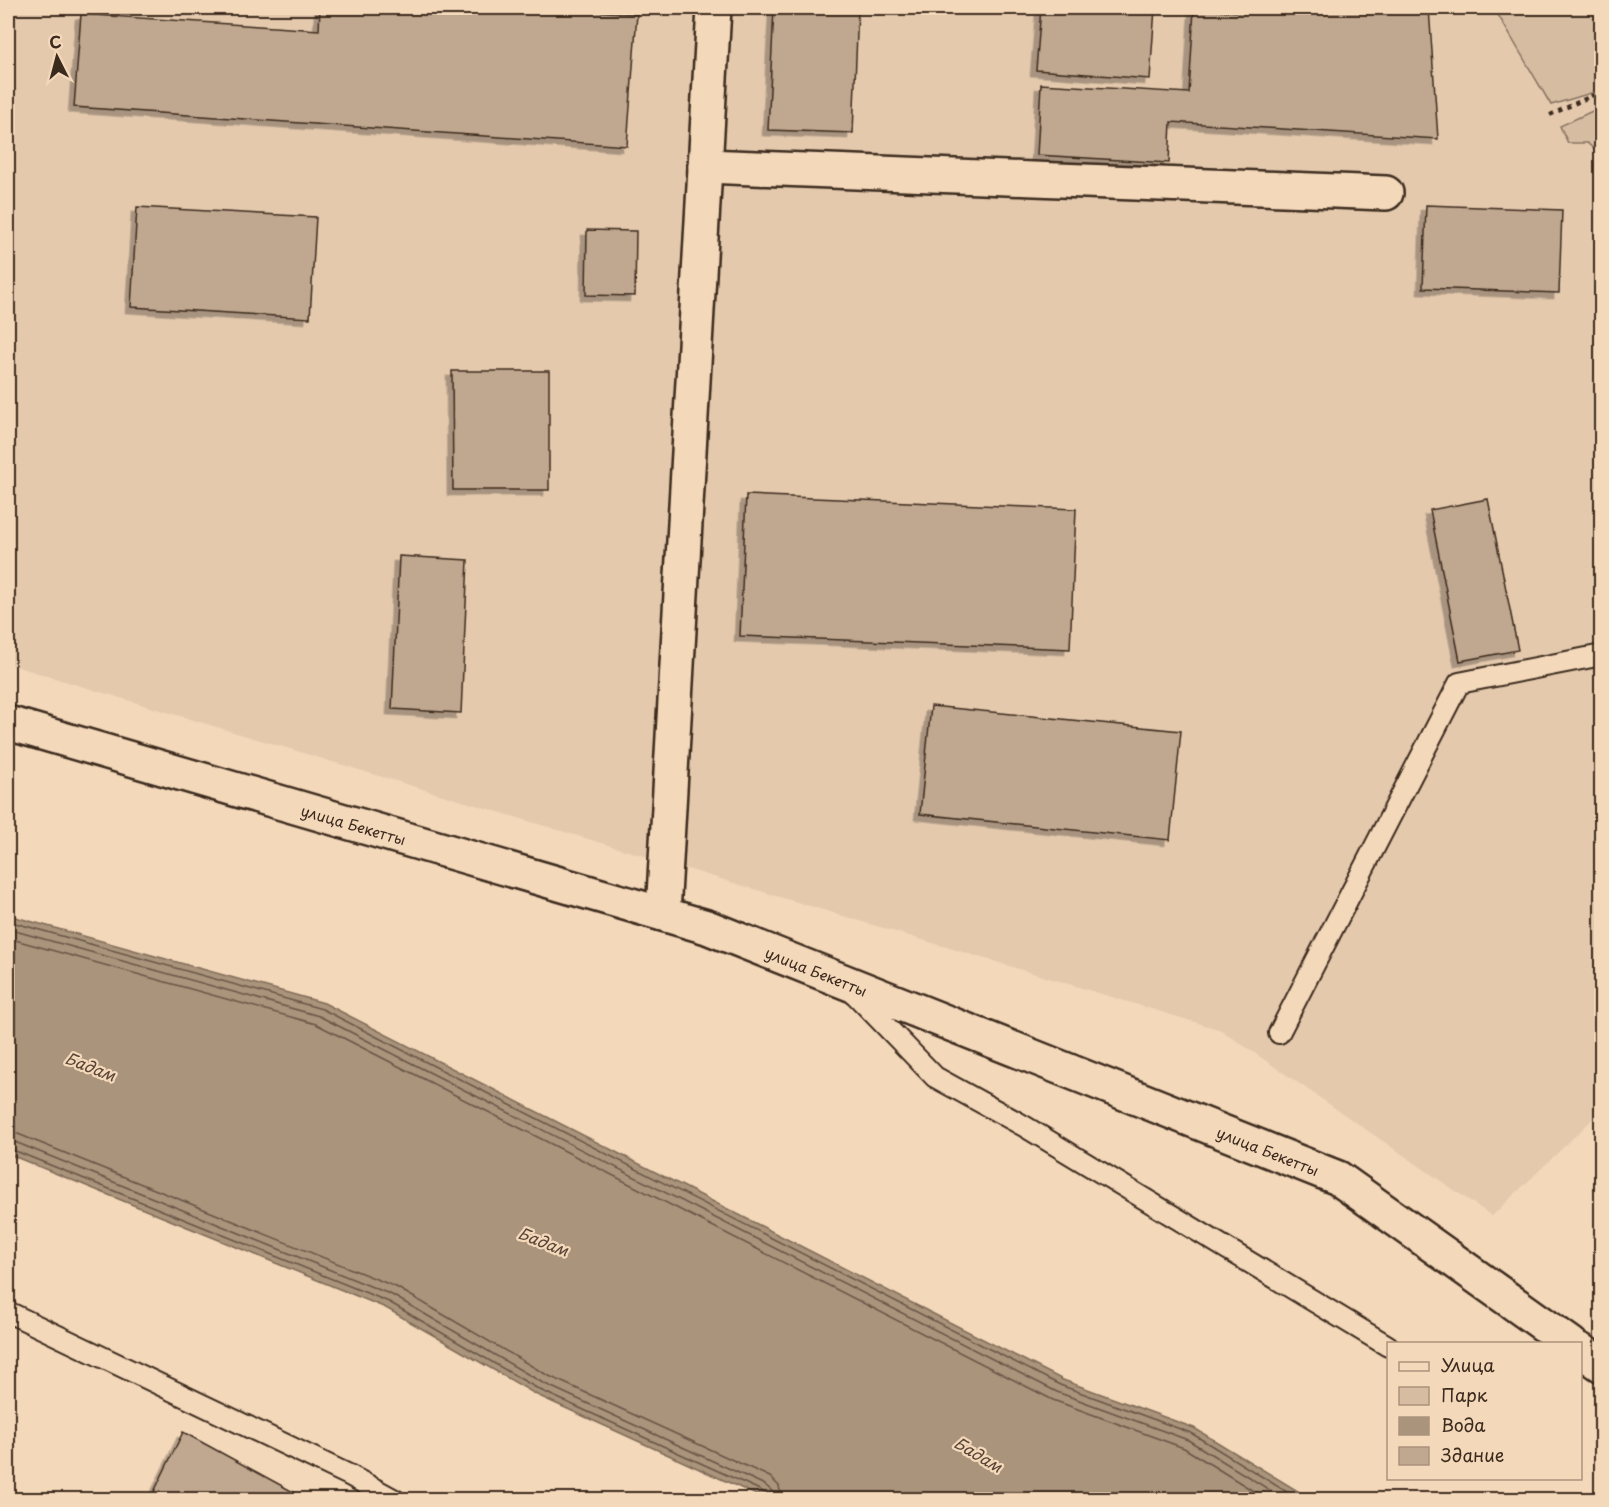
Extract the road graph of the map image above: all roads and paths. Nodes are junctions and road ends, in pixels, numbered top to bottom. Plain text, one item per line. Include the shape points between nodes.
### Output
1 (714, 8) edge
2 (1602, 92) edge
3 (1550, 115) dead end
4 (705, 166) junction
5 (1386, 193) dead end
6 (1602, 655) edge
7 (8, 723) edge
8 (663, 914) junction
9 (843, 981) junction
10 (1279, 1033) dead end
11 (8, 1312) edge
12 (1569, 1342) edge
13 (1387, 1345) edge
14 (395, 1500) edge

1 - 4 street
2 - 3 path
4 - 5 street
4 - 8 street
6 - 10 lane via 1459,683
7 - 8 street, улица Бекетты
8 - 9 street, улица Бекетты via 707,927
9 - 12 street, улица Бекетты via 1338,1178
9 - 13 lane via 936,1077
11 - 14 lane

